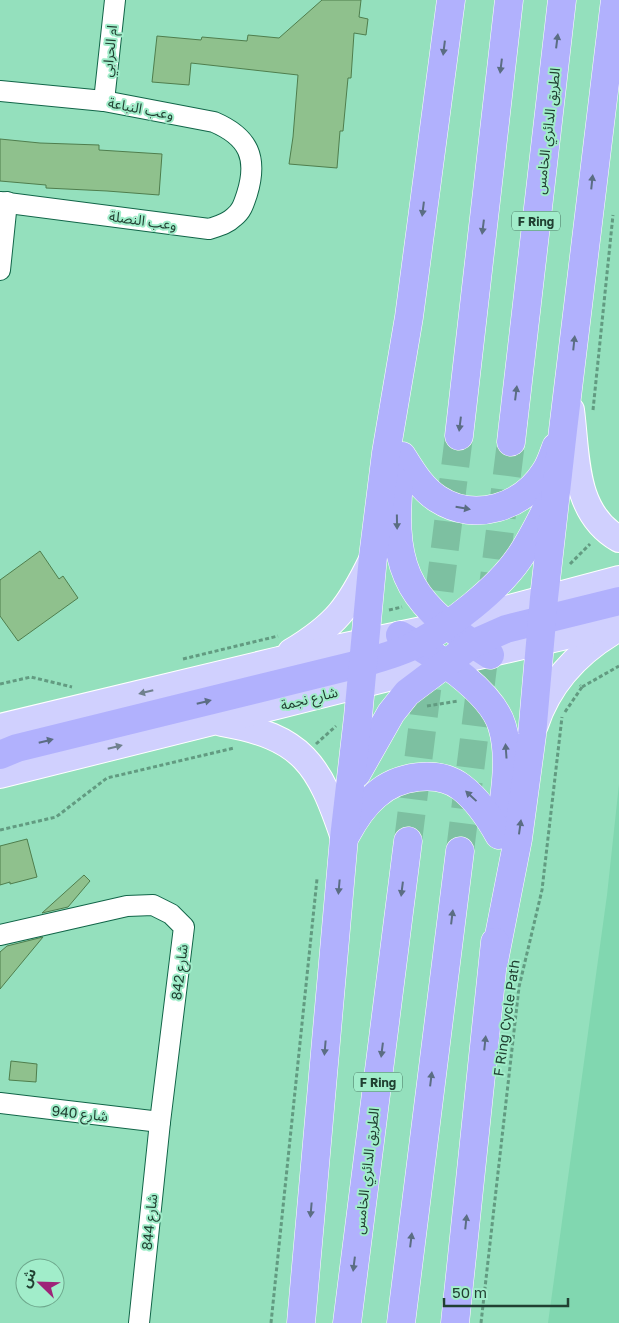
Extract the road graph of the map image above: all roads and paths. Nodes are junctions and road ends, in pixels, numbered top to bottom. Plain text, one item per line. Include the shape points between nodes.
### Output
1 (115, 0) edge
2 (451, 0) edge
3 (509, 0) edge
4 (562, 0) edge
5 (615, 0) edge
6 (0, 91) edge
7 (104, 101) junction
8 (252, 172) joint
9 (4, 202) edge
10 (613, 214) dead end
11 (0, 270) edge
12 (409, 316) junction
13 (569, 392) junction
14 (593, 415) dead end
15 (563, 430) junction
16 (459, 436) tunnel mouth
17 (511, 442) tunnel mouth
18 (402, 456) junction
19 (556, 490) junction
20 (619, 539) edge
21 (373, 557) junction
22 (619, 580) edge
23 (619, 601) edge
24 (542, 620) junction
25 (446, 625) junction
26 (619, 626) edge
27 (284, 634) dead end
28 (408, 640) junction
29 (481, 649) junction
30 (278, 660) junction
31 (178, 661) dead end
32 (363, 664) junction
33 (444, 664) junction
34 (619, 666) edge
35 (574, 679) junction
36 (0, 684) edge
37 (72, 687) dead end
38 (484, 696) junction
39 (391, 713) junction
40 (214, 722) junction
41 (0, 727) edge
42 (532, 735) junction
43 (242, 746) dead end
44 (0, 756) edge
45 (0, 775) edge
46 (350, 788) junction
47 (0, 830) edge
48 (499, 835) junction
49 (344, 838) junction
50 (408, 841) tunnel mouth
51 (460, 851) tunnel mouth
52 (317, 874) dead end
53 (0, 935) edge
54 (494, 961) junction
55 (0, 1103) edge
56 (160, 1122) junction
57 (139, 1323) edge
58 (271, 1323) edge
59 (302, 1323) edge
60 (347, 1323) edge
61 (401, 1323) edge
62 (455, 1323) edge
63 (481, 1323) edge

1 - 7 street, ام الحرابي
2 -> 12 highway
3 -> 16 highway
17 -> 4 highway, الطريق الدائري الخامس / F Ring
13 -> 5 highway
6 - 7 street, وعب النباعة
7 - 8 street, وعب النباعة via 214,122 230,129 246,147
8 - 9 street, وعب النصلة via 242,209 225,224 209,229
9 - 11 street
10 - 14 path
12 - 18 highway
12 - 21 highway via 386,453
13 - 15 highway
13 - 20 main road via 582,495 605,529
18 -> 15 highway via 414,476 439,499 458,508 495,509 514,502 530,490 546,471
15 - 19 highway
18 -> 25 highway via 397,540 412,586
19 - 24 highway
19 - 25 highway via 519,558 498,583
21 - 30 main road via 354,596 330,625
21 - 32 highway
22 - 24 main road
23 - 24 highway
24 - 25 main road
24 - 26 main road
24 - 29 highway via 506,629
24 - 42 highway
25 - 28 highway
25 - 29 highway
26 - 35 main road via 584,651
27 - 31 path
28 - 32 highway via 394,654
28 - 33 highway
29 - 33 highway
30 - 32 main road, شارع نجمة
30 -> 41 main road, شارع نجمة
32 - 33 main road, شارع نجمة
32 - 40 main road, شارع نجمة
44 -> 32 highway via 17,748
32 - 46 highway
33 - 38 highway
33 - 39 highway via 407,693
34 - 35 path
35 - 42 main road via 550,692
35 - 63 path, F Ring Cycle Path via 562,717 542,890 519,987
36 - 37 path via 31,677
38 - 39 path
48 -> 38 highway via 507,768 506,745 495,710
39 - 46 highway via 362,760
45 -> 40 main road, شارع نجمة
40 - 49 main road via 266,733 303,756 324,785
54 -> 42 highway via 518,839
43 - 47 path via 107,778 56,817
46 - 49 highway
48 -> 49 highway via 475,799 459,786 439,778 419,776 398,782 376,794 359,813
48 - 54 highway
49 -> 59 highway
50 -> 60 highway, الطريق الدائري الخامس / F Ring
61 -> 51 highway
52 - 58 path
53 - 56 street, شارع 842 via 127,906 153,905 171,914 184,927
62 -> 54 highway
55 - 56 street, شارع 940
56 - 57 street, شارع 844

